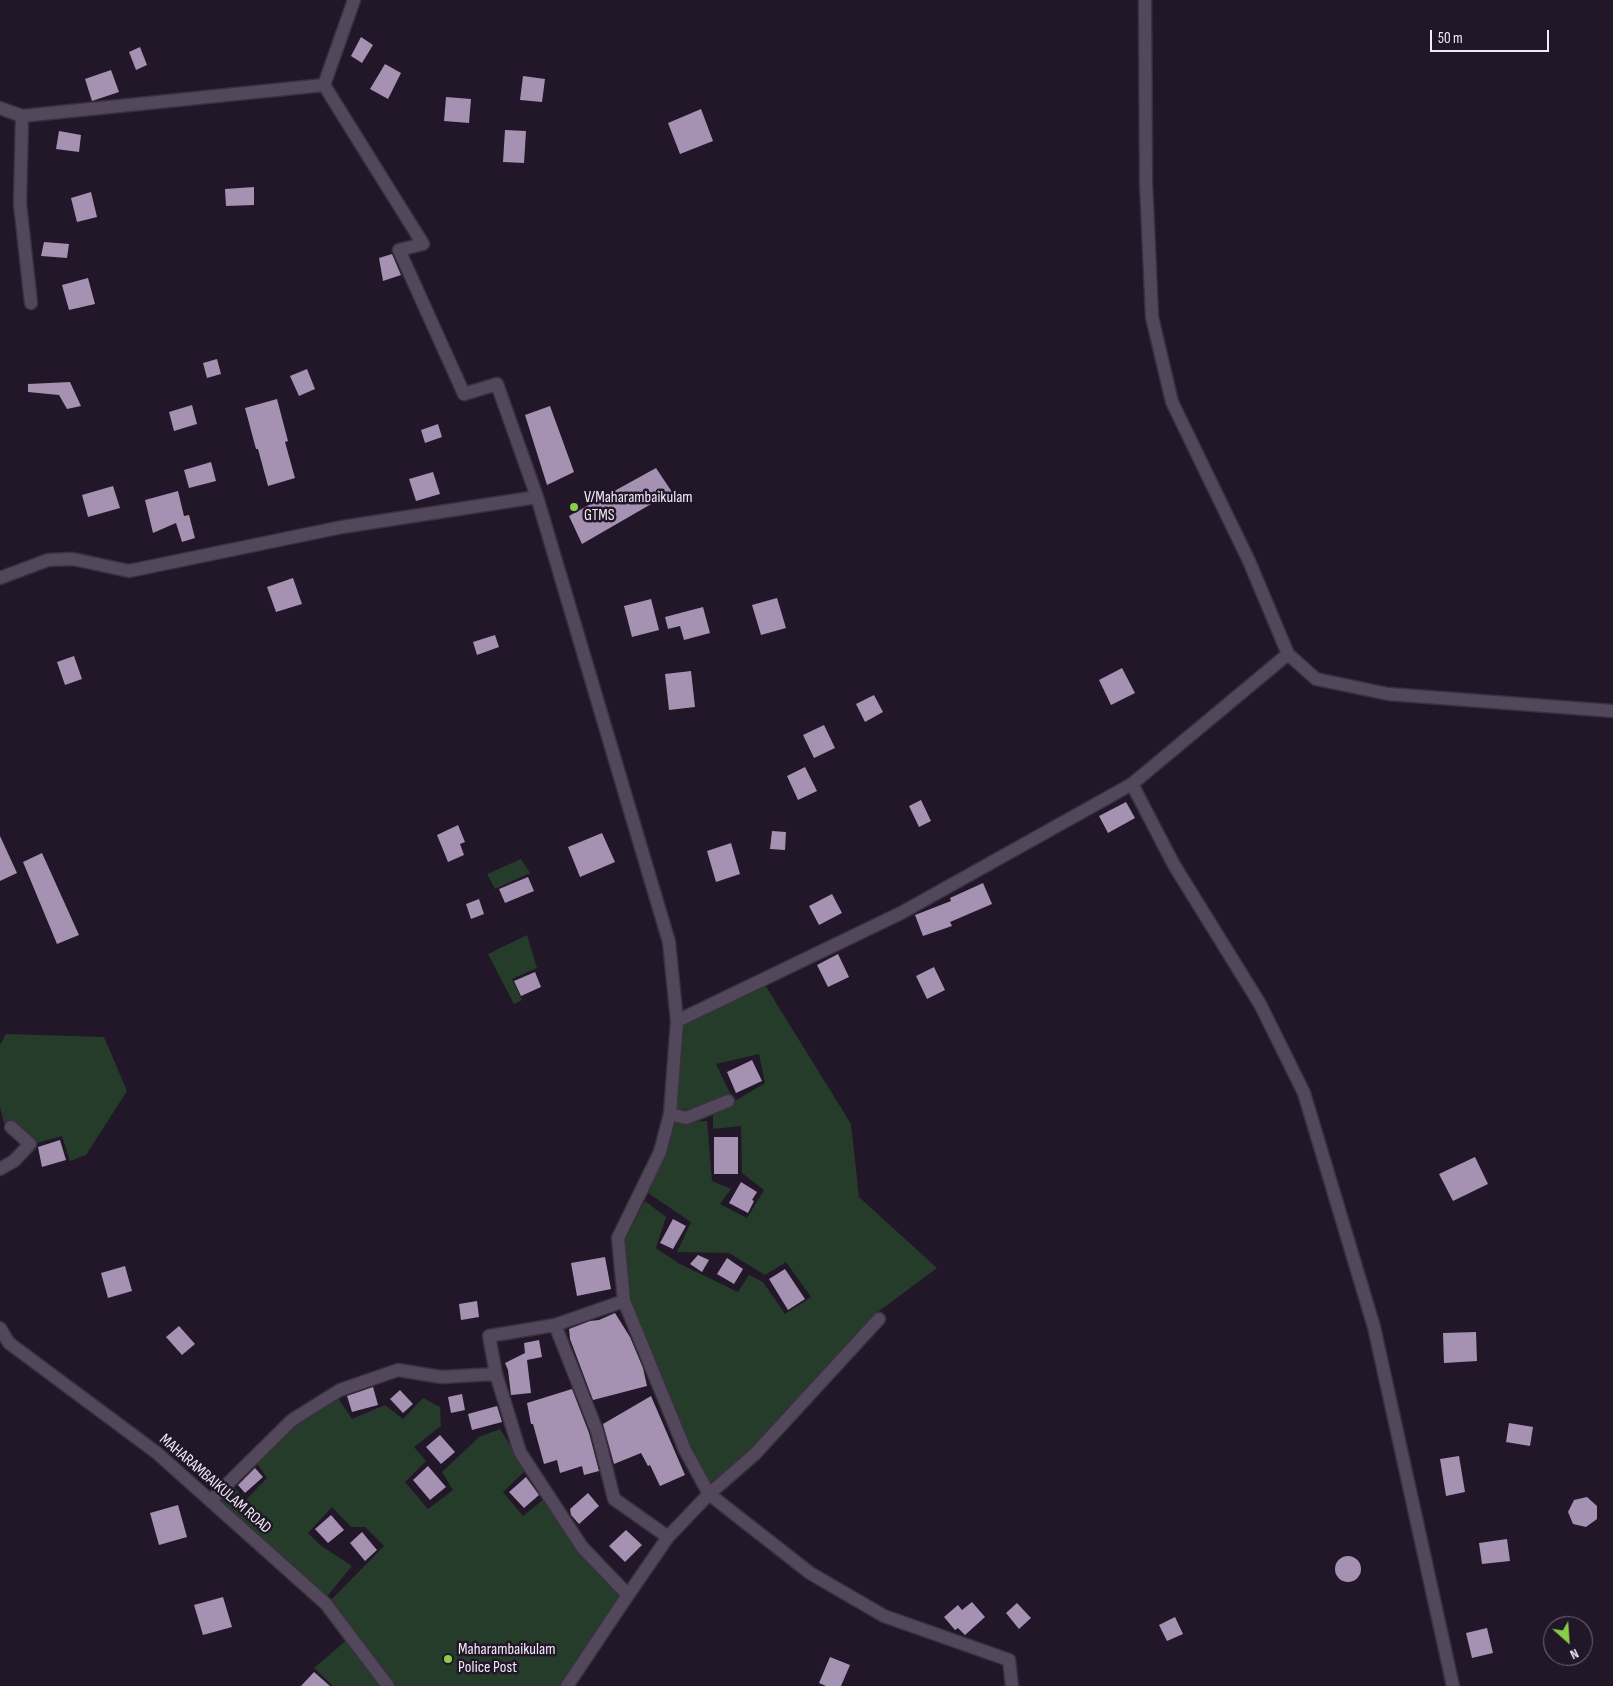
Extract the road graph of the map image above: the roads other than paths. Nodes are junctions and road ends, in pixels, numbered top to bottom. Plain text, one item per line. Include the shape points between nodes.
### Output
1 (354, 0) edge
2 (1145, 0) edge
3 (324, 85) junction
4 (0, 108) edge
5 (22, 116) junction
6 (31, 303) dead end
7 (536, 498) junction
8 (0, 578) edge
9 (1288, 654) junction
10 (1613, 712) edge
11 (1132, 784) junction
12 (677, 1021) junction
13 (728, 1101) dead end
14 (670, 1114) junction
15 (11, 1127) dead end
16 (0, 1169) edge
17 (624, 1302) junction
18 (879, 1319) dead end
19 (555, 1325) junction
20 (0, 1328) edge
21 (496, 1374) junction
22 (709, 1494) junction
23 (211, 1500) junction
24 (668, 1537) junction
25 (628, 1595) junction
26 (388, 1686) edge
27 (567, 1686) edge
28 (1012, 1686) edge
29 (1453, 1686) edge

1 - 3 street
2 - 9 street via 1146,182 1152,317 1172,402 1250,561
3 - 5 street
3 - 7 street via 423,244 399,250 464,394 497,384
4 - 5 street
5 - 6 street via 20,204
7 - 8 street via 342,527 129,571 73,559 48,560
7 - 12 street via 669,942
9 - 10 street via 1316,679 1388,694
9 - 11 street
11 - 12 street via 900,913
11 - 29 street via 1174,866 1260,1004 1304,1092 1374,1327
12 - 14 street
13 - 14 street via 686,1118
14 - 17 street via 660,1152 618,1238
15 - 16 street via 30,1144 14,1161
17 - 19 street
17 - 22 street via 685,1450
18 - 22 street via 755,1454
19 - 21 street via 489,1336
19 - 24 street via 597,1431 614,1499
20 - 23 street, MAHARAMBAIKULAM ROAD via 9,1343 156,1453
21 - 23 street via 441,1377 398,1370 340,1390 292,1420
21 - 25 street via 520,1452 582,1547
22 - 24 street
22 - 28 street via 810,1573 884,1616 1009,1660
23 - 26 street, MAHARAMBAIKULAM ROAD via 326,1604
24 - 25 street
25 - 27 street

